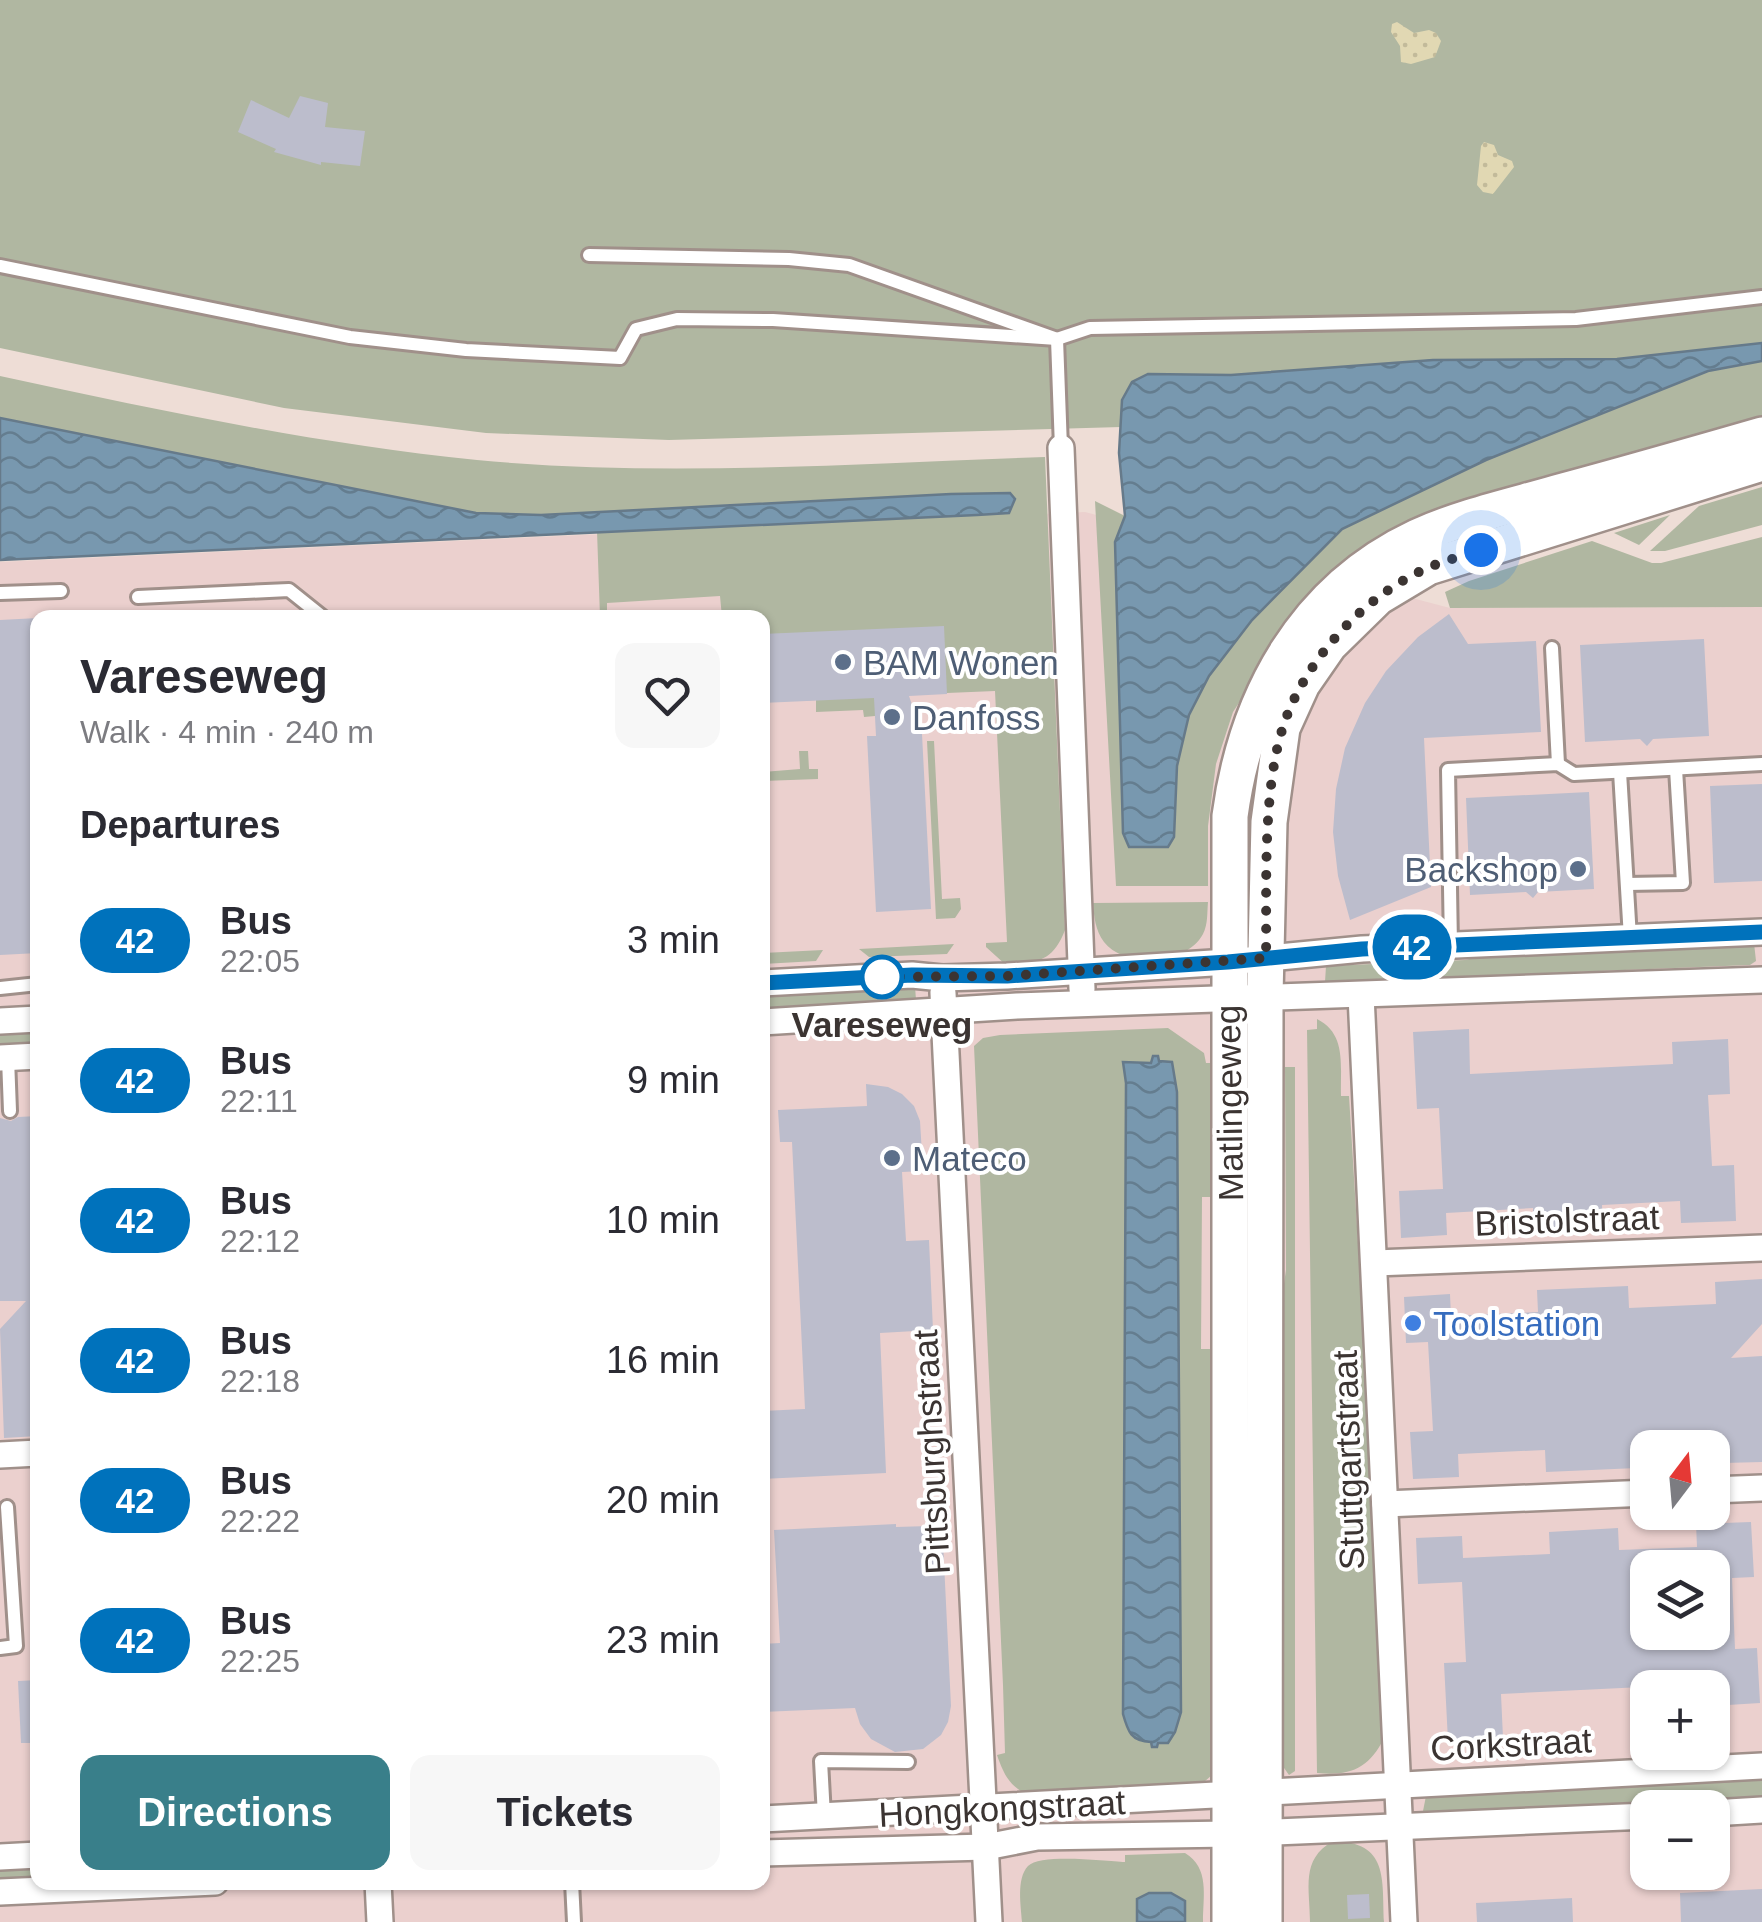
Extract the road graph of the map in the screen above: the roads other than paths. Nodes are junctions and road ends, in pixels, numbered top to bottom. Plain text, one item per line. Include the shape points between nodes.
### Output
1 (589, 256) dead end
2 (0, 266) edge
3 (1762, 297) edge
4 (1057, 338) junction
5 (1762, 435) edge
6 (1060, 448) joint
7 (1762, 463) edge
8 (62, 590) dead end
9 (0, 593) edge
10 (138, 597) dead end
11 (314, 610) edge
12 (1552, 648) dead end
13 (1558, 764) junction
14 (1762, 764) edge
15 (1676, 769) junction
16 (1620, 772) junction
17 (1628, 884) junction
18 (1762, 932) edge
19 (1630, 938) junction
20 (1451, 946) junction
21 (1266, 958) junction
22 (1228, 962) junction
23 (1081, 972) junction
24 (942, 978) junction
25 (1762, 980) edge
26 (770, 983) edge
27 (30, 985) edge
28 (0, 988) edge
29 (1361, 995) junction
30 (1265, 996) junction
31 (1228, 998) junction
32 (1082, 1004) junction
33 (944, 1010) junction
34 (30, 1019) edge
35 (0, 1021) edge
36 (770, 1021) edge
37 (30, 1056) edge
38 (4, 1058) edge
39 (10, 1111) dead end
40 (1762, 1248) edge
41 (1375, 1263) junction
42 (30, 1453) edge
43 (0, 1455) edge
44 (1762, 1488) edge
45 (1730, 1489) edge
46 (1630, 1494) edge
47 (1386, 1504) junction
48 (8, 1508) dead end
49 (0, 1648) edge
50 (908, 1762) dead end
51 (1762, 1766) edge
52 (1398, 1788) junction
53 (1247, 1794) junction
54 (984, 1808) junction
55 (1762, 1810) edge
56 (1730, 1812) edge
57 (824, 1816) junction
58 (1630, 1817) edge
59 (770, 1819) edge
60 (1399, 1826) junction
61 (1247, 1833) junction
62 (986, 1847) junction
63 (770, 1853) edge
64 (30, 1855) edge
65 (0, 1857) edge
66 (43, 1890) edge
67 (378, 1890) edge
68 (572, 1890) edge
69 (0, 1892) edge
70 (380, 1922) edge
71 (574, 1922) edge
72 (990, 1922) edge
73 (1230, 1922) edge
74 (1264, 1922) edge
75 (1404, 1922) edge

1 - 4 lane via 834,262
2 - 4 lane via 350,337 466,350 620,358 636,328 677,319
3 - 4 lane via 1576,319 1090,328
4 - 6 lane
5 - 22 main road, Matlingeweg via 1418,537 1361,570 1306,625 1270,678 1250,724 1230,816
6 - 23 street
7 - 21 main road, Matlingeweg via 1428,567 1378,597 1302,684 1282,728 1270,822
8 - 9 lane
10 - 11 lane via 289,590
12 - 13 lane
13 - 16 lane via 1574,774
13 - 20 lane via 1448,770
14 - 15 lane
15 - 16 lane
15 - 17 lane via 1683,883
16 - 17 lane
17 - 19 lane
18 - 19 street
19 - 20 street
20 - 21 street
21 - 22 street
21 - 30 main road, Matlingeweg
22 - 23 street
22 - 31 main road, Matlingeweg
23 - 24 street
23 - 32 street
24 - 26 street
24 - 33 street, Pittsburghstraat
25 - 29 street
27 - 28 lane
29 - 30 street
29 - 41 street, Stuttgartstraat
30 - 31 street
30 - 53 main road, Matlingeweg
31 - 32 street
31 - 53 main road, Matlingeweg
32 - 33 street
33 - 36 street
33 - 54 street, Pittsburghstraat
34 - 35 street
37 - 38 street
38 - 39 lane
40 - 41 street, Bristolstraat
41 - 47 street, Stuttgartstraat
42 - 43 street
44 - 45 street
46 - 47 street
47 - 52 street, Stuttgartstraat
48 - 49 lane via 16,1646
50 - 57 lane via 821,1761
51 - 52 street, Corkstraat
52 - 53 street, Corkstraat
52 - 60 street, Stuttgartstraat
53 - 54 street, Hongkongstraat
53 - 61 main road, Matlingeweg
54 - 57 street, Hongkongstraat
54 - 62 street, Pittsburghstraat
55 - 56 street
57 - 59 street, Hongkongstraat
58 - 60 street
59 - 63 street, Hongkongstraat
60 - 61 street
60 - 75 street, Stuttgartstraat
61 - 62 street, Hongkongstraat via 1037,1838
61 - 73 main road, Matlingeweg
61 - 74 main road, Matlingeweg
62 - 63 street, Hongkongstraat
62 - 72 street, Pittsburghstraat
64 - 65 street
66 - 69 street
67 - 70 street
68 - 71 lane

